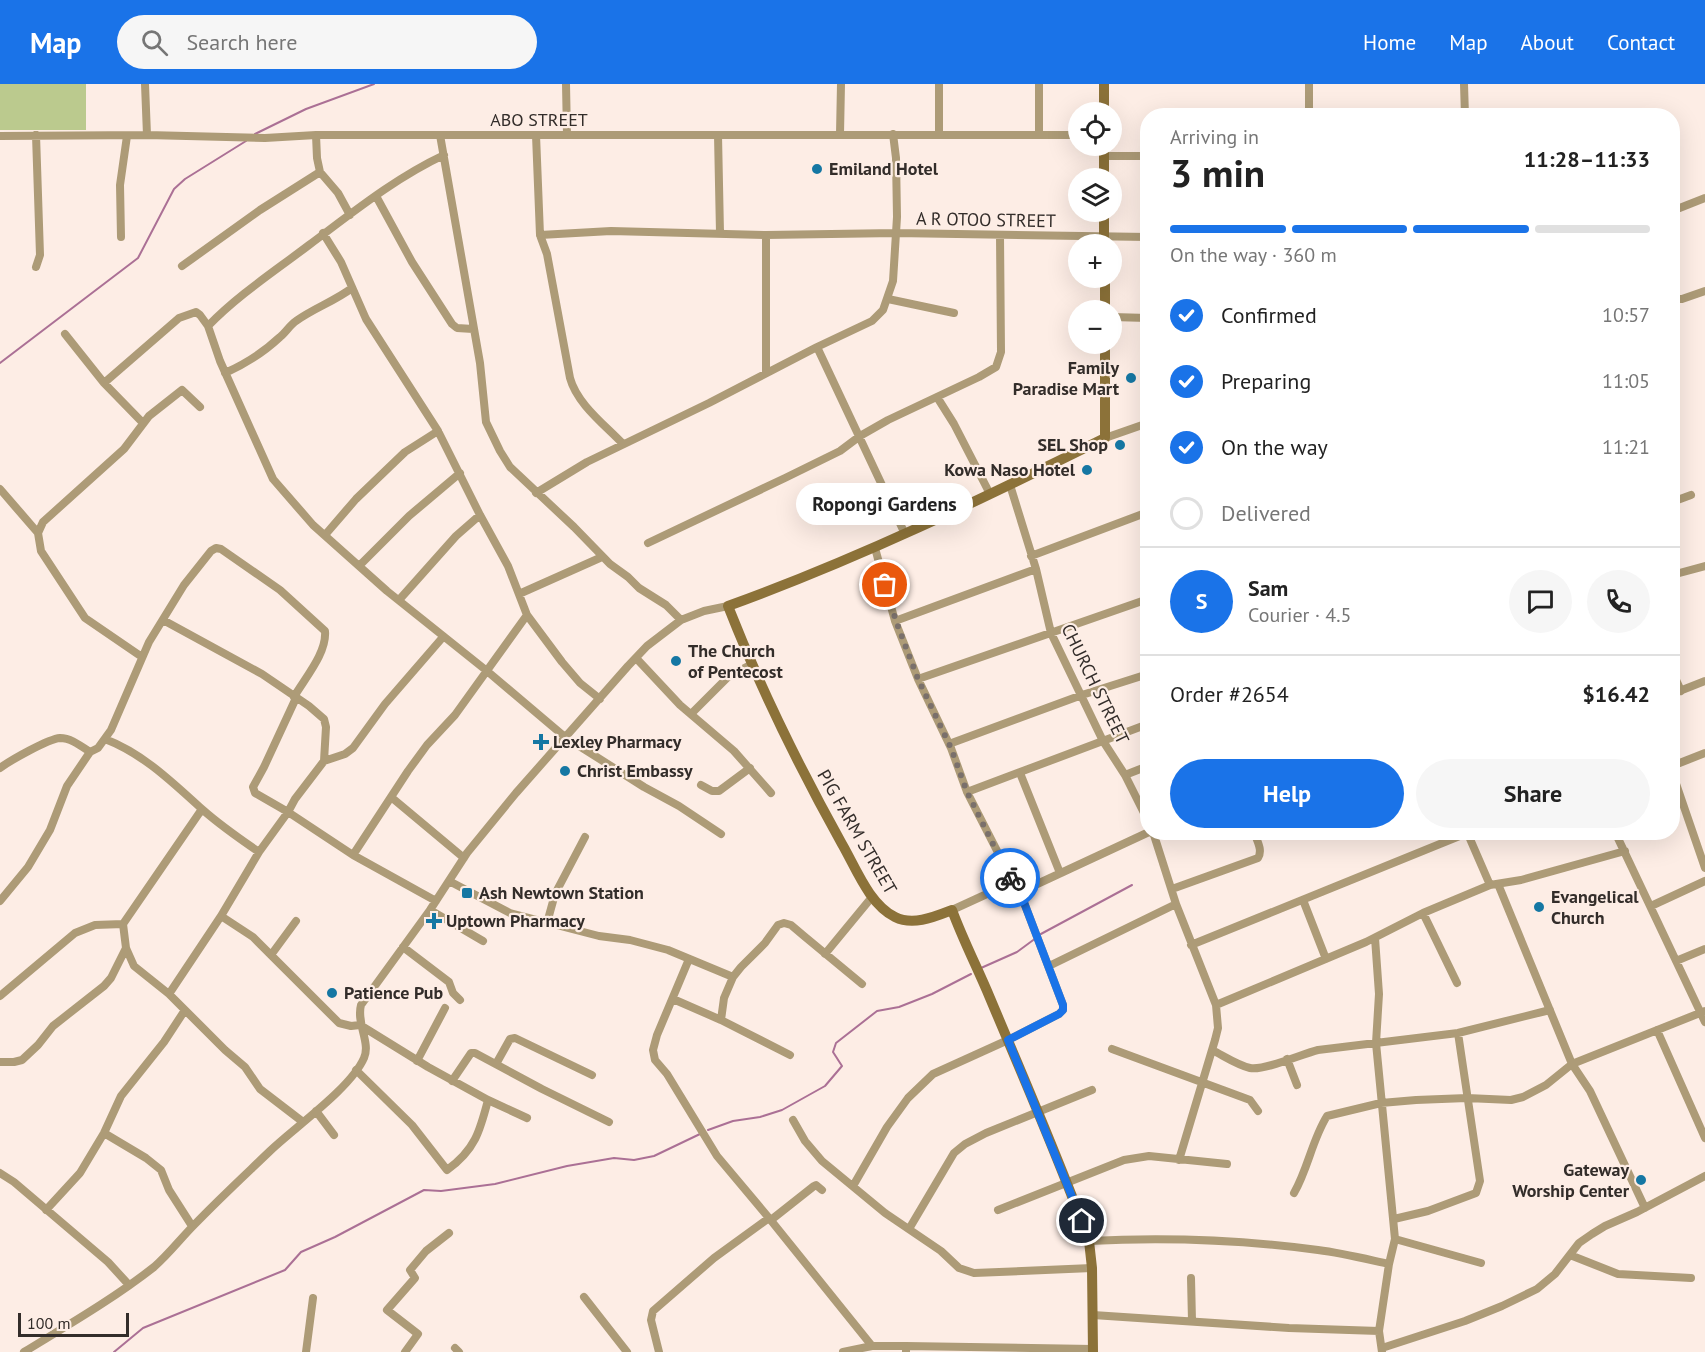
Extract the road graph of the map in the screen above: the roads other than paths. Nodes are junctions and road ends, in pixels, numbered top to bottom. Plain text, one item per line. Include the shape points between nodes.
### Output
1 (146, 84) edge
2 (566, 84) edge
3 (842, 84) edge
4 (939, 84) edge
5 (1039, 84) edge
6 (1104, 84) edge
7 (1309, 84) edge
8 (1464, 84) edge
9 (1104, 102) edge
10 (1309, 108) edge
11 (1465, 108) edge
12 (840, 134) junction
13 (893, 134) junction
14 (939, 134) junction
15 (36, 135) junction
16 (147, 135) junction
17 (316, 135) junction
18 (440, 135) junction
19 (536, 135) junction
20 (567, 135) junction
21 (718, 135) junction
22 (1039, 135) junction
23 (1068, 135) edge
24 (0, 136) edge
25 (127, 136) junction
26 (1122, 153) edge
27 (444, 155) junction
28 (1140, 155) edge
29 (320, 172) junction
30 (376, 196) junction
31 (1705, 198) edge
32 (1680, 208) edge
33 (350, 215) junction
34 (323, 233) junction
35 (896, 233) junction
36 (720, 234) junction
37 (540, 235) junction
38 (766, 235) junction
39 (1000, 236) junction
40 (121, 237) dead end
41 (1140, 238) edge
42 (1068, 239) edge
43 (1122, 239) edge
44 (36, 267) dead end
45 (182, 267) dead end
46 (352, 288) junction
47 (1705, 291) edge
48 (1680, 298) edge
49 (888, 299) junction
50 (954, 313) dead end
51 (1122, 317) edge
52 (1140, 318) edge
53 (208, 326) junction
54 (473, 329) junction
55 (65, 334) dead end
56 (818, 347) junction
57 (1105, 354) edge
58 (225, 373) junction
59 (766, 373) junction
60 (104, 383) junction
61 (937, 397) junction
62 (200, 407) dead end
63 (142, 422) junction
64 (1140, 426) edge
65 (438, 431) junction
66 (860, 436) junction
67 (1105, 438) junction
68 (623, 444) junction
69 (460, 473) junction
70 (1010, 485) junction
71 (0, 489) edge
72 (536, 493) junction
73 (990, 494) junction
74 (1691, 495) dead end
75 (1680, 499) edge
76 (480, 515) junction
77 (1140, 515) edge
78 (38, 533) junction
79 (905, 534) junction
80 (325, 535) junction
81 (648, 543) dead end
82 (875, 548) junction
83 (602, 556) junction
84 (1031, 556) junction
85 (360, 565) junction
86 (1705, 566) edge
87 (1036, 569) junction
88 (1680, 573) edge
89 (519, 594) junction
90 (399, 600) junction
91 (1140, 603) edge
92 (728, 606) junction
93 (527, 615) junction
94 (164, 620) junction
95 (681, 620) junction
96 (896, 621) junction
97 (1051, 633) junction
98 (443, 637) junction
99 (142, 657) junction
100 (636, 658) junction
101 (752, 664) junction
102 (487, 671) junction
103 (1140, 677) edge
104 (918, 679) junction
105 (1705, 681) edge
106 (1681, 690) edge
107 (1082, 695) junction
108 (295, 697) junction
109 (600, 699) junction
110 (691, 714) junction
111 (1140, 727) edge
112 (565, 737) junction
113 (105, 739) junction
114 (1103, 741) junction
115 (949, 744) junction
116 (90, 752) junction
117 (1705, 753) edge
118 (324, 761) junction
119 (1680, 763) edge
120 (0, 768) edge
121 (750, 768) junction
122 (1140, 769) edge
123 (1020, 772) junction
124 (1125, 775) junction
125 (701, 785) dead end
126 (967, 792) junction
127 (771, 793) dead end
128 (1680, 795) edge
129 (391, 797) junction
130 (1140, 805) edge
131 (202, 809) junction
132 (288, 812) junction
133 (721, 834) dead end
134 (585, 837) dead end
135 (1140, 837) edge
136 (1154, 840) edge
137 (1257, 840) edge
138 (1450, 840) edge
139 (1471, 840) edge
140 (1619, 840) edge
141 (1624, 851) junction
142 (259, 852) junction
143 (353, 855) junction
144 (464, 858) junction
145 (1705, 868) edge
146 (1060, 873) junction
147 (449, 881) junction
148 (1705, 881) edge
149 (1013, 882) junction
150 (1494, 885) junction
151 (1172, 889) junction
152 (1020, 892) junction
153 (872, 897) junction
154 (1303, 900) junction
155 (0, 901) edge
156 (436, 901) junction
157 (1176, 904) junction
158 (1651, 906) junction
159 (430, 910) junction
160 (952, 910) junction
161 (1423, 913) junction
162 (221, 915) junction
163 (296, 921) dead end
164 (547, 923) junction
165 (123, 924) junction
166 (1375, 938) junction
167 (483, 941) dead end
168 (1191, 945) junction
169 (403, 947) junction
170 (126, 948) junction
171 (1705, 949) edge
172 (825, 954) junction
173 (272, 955) junction
174 (689, 959) junction
175 (1326, 959) junction
176 (1676, 961) junction
177 (1049, 966) junction
178 (733, 977) junction
179 (1457, 983) dead end
180 (862, 984) dead end
181 (169, 994) junction
182 (0, 996) edge
183 (673, 999) junction
184 (460, 1000) dead end
185 (1216, 1005) junction
186 (445, 1008) dead end
187 (185, 1010) junction
188 (1551, 1010) junction
189 (1703, 1012) edge
190 (721, 1020) junction
191 (1705, 1022) edge
192 (360, 1025) junction
193 (1657, 1030) junction
194 (1458, 1033) junction
195 (1008, 1040) junction
196 (1376, 1043) junction
197 (1112, 1049) dead end
198 (1212, 1050) junction
199 (790, 1055) dead end
200 (1287, 1059) junction
201 (417, 1060) junction
202 (0, 1062) edge
203 (496, 1064) junction
204 (1572, 1064) junction
205 (356, 1070) junction
206 (592, 1075) dead end
207 (452, 1081) junction
208 (1202, 1084) junction
209 (1297, 1085) dead end
210 (1092, 1090) dead end
211 (1467, 1098) junction
212 (488, 1100) junction
213 (1381, 1103) junction
214 (316, 1111) junction
215 (1257, 1111) dead end
216 (1038, 1113) junction
217 (527, 1118) dead end
218 (793, 1120) dead end
219 (303, 1122) junction
220 (609, 1122) dead end
221 (104, 1134) junction
222 (334, 1135) dead end
223 (1705, 1138) edge
224 (1179, 1160) junction
225 (1227, 1164) dead end
226 (0, 1173) edge
227 (1705, 1176) edge
228 (1066, 1183) junction
229 (852, 1186) junction
230 (822, 1190) dead end
231 (1294, 1193) dead end
232 (1645, 1209) junction
233 (46, 1210) junction
234 (998, 1210) dead end
235 (770, 1219) junction
236 (1394, 1220) junction
237 (192, 1226) junction
238 (909, 1229) junction
239 (449, 1233) dead end
240 (1395, 1239) junction
241 (1089, 1241) junction
242 (1570, 1255) junction
243 (1481, 1263) dead end
244 (1389, 1264) junction
245 (1092, 1268) junction
246 (1191, 1278) dead end
247 (1692, 1278) dead end
248 (129, 1285) junction
249 (584, 1297) dead end
250 (314, 1298) dead end
251 (1093, 1315) junction
252 (1192, 1321) junction
253 (1379, 1331) junction
254 (872, 1346) junction
255 (906, 1349) edge
256 (1382, 1350) edge
257 (1093, 1351) edge
258 (24, 1352) edge
259 (306, 1352) edge
260 (405, 1352) edge
261 (627, 1352) edge
262 (659, 1352) edge
263 (843, 1352) edge

1 - 16 street
2 - 20 street
3 - 12 street
4 - 14 street
5 - 22 street
6 - 9 street
7 - 10 street
8 - 11 street
12 - 13 street, ABO STREET
12 - 21 street, ABO STREET
13 - 14 street, ABO STREET
13 - 35 street
14 - 22 street, ABO STREET
15 - 24 street, ABO STREET
15 - 25 street, ABO STREET
15 - 44 street via 40,255
16 - 17 street, ABO STREET
16 - 25 street, ABO STREET
17 - 18 street, ABO STREET
17 - 29 street
18 - 19 street, ABO STREET
18 - 27 street
19 - 20 street, ABO STREET
19 - 37 street
20 - 21 street, ABO STREET
21 - 36 street
22 - 23 street, ABO STREET
25 - 40 street via 120,185
26 - 28 street
27 - 30 street
27 - 54 street
29 - 33 street
29 - 45 street
30 - 33 street
30 - 54 street via 452,324
31 - 32 street
33 - 34 street
34 - 46 street
34 - 53 street
35 - 38 street, A R OTOO STREET
35 - 39 street, A R OTOO STREET
35 - 49 street
36 - 37 street, A R OTOO STREET via 611,231
36 - 38 street, A R OTOO STREET
37 - 68 street via 572,385
38 - 59 street
39 - 42 street, A R OTOO STREET
39 - 61 street via 999,361 979,377
41 - 43 street, A R OTOO STREET
46 - 58 street via 296,321 280,338
46 - 65 street via 366,319
47 - 48 street
49 - 50 street
49 - 56 street via 872,321
51 - 52 street
53 - 58 street
53 - 60 street via 196,312 179,318
54 - 72 street via 486,422 510,467
55 - 60 street
56 - 59 street
56 - 66 street
57 - 67 street
58 - 80 street via 273,479
59 - 68 street
60 - 63 street
61 - 66 street
61 - 73 street
62 - 63 street via 182,390
63 - 78 street via 124,449 43,522
64 - 67 street
65 - 69 street
65 - 80 street via 405,452
66 - 79 street
66 - 81 street via 840,451
67 - 70 street
68 - 72 street
69 - 76 street
69 - 85 street
70 - 73 street
70 - 84 street, CHURCH STREET
71 - 78 street
72 - 83 street
73 - 79 street
74 - 75 street
76 - 89 street
76 - 90 street
77 - 84 street
78 - 99 street via 41,551 85,618
79 - 82 street
80 - 85 street
82 - 92 street
82 - 96 street
83 - 89 street
83 - 95 street
84 - 87 street, CHURCH STREET
85 - 90 street
86 - 88 street
87 - 96 street
87 - 97 street, CHURCH STREET
89 - 93 street
90 - 98 street
91 - 97 street
92 - 95 street
92 - 101 street, PIG FARM STREET
93 - 102 street
93 - 109 street via 580,683
94 - 99 street
94 - 108 street via 262,674
94 - 108 street via 195,569 211,551 221,549 280,590 325,631 320,655
95 - 100 street
96 - 104 street
97 - 104 street
97 - 107 street, CHURCH STREET
98 - 102 street
98 - 118 street via 353,748
99 - 113 street
100 - 109 street
100 - 110 street
101 - 110 street via 728,677
101 - 153 street, PIG FARM STREET via 800,767
102 - 112 street
102 - 129 street
103 - 107 street
104 - 115 street
105 - 106 street
107 - 114 street, CHURCH STREET
107 - 115 street
108 - 118 street via 324,719
108 - 132 street via 253,787 255,793
109 - 112 street
110 - 121 street
111 - 114 street
112 - 133 street
112 - 144 street
113 - 116 street
113 - 131 street via 140,757
114 - 123 street
114 - 124 street, CHURCH STREET
115 - 126 street
116 - 120 street via 60,738
116 - 155 street via 67,786 50,830 28,867
117 - 119 street
118 - 132 street
121 - 125 street via 719,791
121 - 127 street
122 - 124 street
123 - 126 street
123 - 146 street
124 - 130 street, CHURCH STREET
126 - 149 street
128 - 145 street
129 - 143 street
129 - 144 street
131 - 142 street
131 - 165 street
132 - 142 street
132 - 143 street
134 - 164 street via 559,886
135 - 146 street
136 - 151 street
137 - 151 street via 1258,858
138 - 154 street
139 - 150 street
140 - 141 street
141 - 150 street
141 - 158 street
142 - 162 street
143 - 156 street
144 - 147 street
146 - 152 street
147 - 156 street
147 - 164 street via 510,913
148 - 158 street
149 - 152 street
149 - 160 street, PIG FARM STREET
150 - 161 street
150 - 188 street
151 - 157 street
152 - 177 street
153 - 160 street, PIG FARM STREET via 897,918 912,921
153 - 172 street
154 - 168 street
154 - 175 street
156 - 159 street
157 - 168 street
157 - 177 street
158 - 176 street
159 - 167 street
159 - 169 street
160 - 195 street
161 - 166 street
161 - 179 street
162 - 173 street
162 - 181 street
163 - 173 street
164 - 174 street via 630,940
165 - 170 street
165 - 182 street via 95,925 75,933
166 - 175 street
166 - 196 street via 1379,994
168 - 185 street
169 - 184 street via 449,982
169 - 192 street via 361,1005
170 - 181 street via 134,966
170 - 202 street via 104,986 53,1026 22,1060
171 - 176 street
172 - 178 street via 784,923
172 - 180 street
173 - 192 street via 339,1023
174 - 178 street
174 - 183 street
175 - 185 street
176 - 189 street
177 - 195 street via 1063,1010
178 - 190 street via 724,998
181 - 187 street
183 - 190 street
183 - 235 street via 657,1035 655,1060 717,1156
185 - 198 street via 1218,1028
186 - 201 street
187 - 219 street via 245,1067 260,1089
187 - 221 street via 122,1096
188 - 194 street
188 - 204 street
189 - 191 street
189 - 193 street
190 - 199 street
192 - 201 street
192 - 205 street via 366,1046
193 - 204 street
193 - 223 street
194 - 196 street
194 - 211 street
195 - 216 street
195 - 229 street via 933,1074 908,1098 887,1127
196 - 200 street via 1318,1050
196 - 213 street
197 - 208 street
198 - 200 street via 1251,1068
198 - 208 street
200 - 209 street
201 - 207 street
203 - 206 street via 512,1038
203 - 207 street via 471,1053
203 - 220 street
204 - 211 street via 1523,1097
204 - 232 street via 1590,1091
205 - 212 street via 411,1125 447,1170 477,1137
205 - 214 street
207 - 212 street
208 - 215 street via 1250,1100
208 - 224 street
210 - 216 street
211 - 213 street
211 - 236 street via 1480,1181 1476,1193
212 - 217 street
213 - 231 street via 1327,1116
213 - 236 street
214 - 219 street
214 - 222 street
216 - 228 street
216 - 238 street via 964,1144
218 - 229 street via 805,1142
219 - 237 street
221 - 233 street via 80,1173
221 - 237 street via 161,1170
224 - 225 street
224 - 228 street via 1149,1156 1124,1160
226 - 233 street
227 - 232 street
228 - 234 street
228 - 241 street
229 - 238 street
230 - 235 street via 814,1186
232 - 242 street via 1605,1226
233 - 248 street
235 - 254 street
235 - 262 street via 714,1258 653,1311 651,1320
236 - 240 street
237 - 248 street via 156,1265
238 - 245 street via 959,1268 974,1273
239 - 260 street via 410,1270 415,1278 387,1310 418,1334
240 - 243 street
240 - 244 street
241 - 244 street via 1218,1241 1318,1250
241 - 245 street
242 - 247 street via 1618,1274
242 - 256 street via 1537,1289
244 - 253 street
245 - 251 street
246 - 252 street
248 - 258 street
249 - 261 street
250 - 259 street
251 - 252 street
251 - 257 street
252 - 253 street
253 - 256 street
254 - 255 street
254 - 263 street
255 - 257 street

